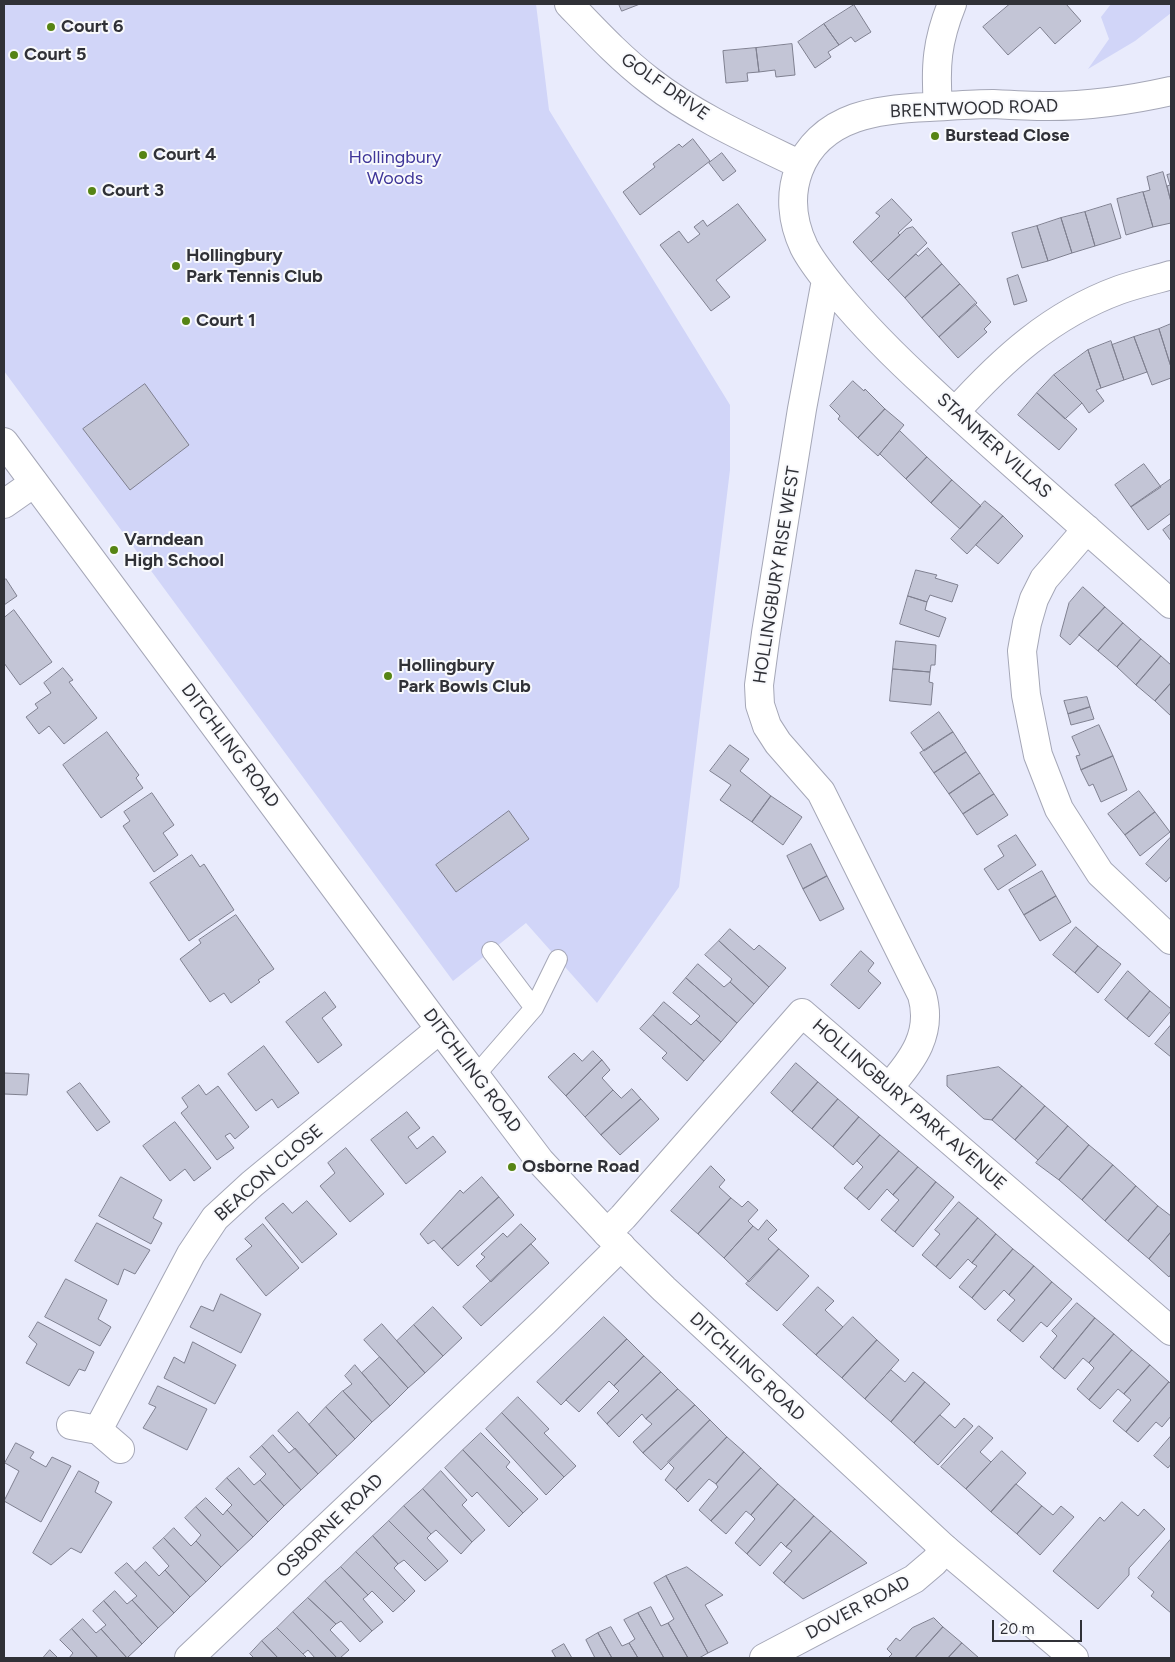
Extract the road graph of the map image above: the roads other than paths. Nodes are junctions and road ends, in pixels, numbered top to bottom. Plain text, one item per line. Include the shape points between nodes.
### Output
1 (569, 4) edge
2 (952, 4) edge
3 (1171, 91) edge
4 (938, 106) junction
5 (801, 165) junction
6 (1171, 275) edge
7 (826, 280) junction
8 (955, 412) junction
9 (4, 442) edge
10 (34, 483) junction
11 (4, 504) edge
12 (1087, 528) junction
13 (1171, 604) edge
14 (1171, 940) edge
15 (491, 951) dead end
16 (558, 959) dead end
17 (534, 1008) junction
18 (440, 1029) junction
19 (475, 1076) junction
20 (889, 1087) junction
21 (614, 1239) junction
22 (1171, 1331) edge
23 (71, 1424) dead end
24 (98, 1430) junction
25 (120, 1449) dead end
26 (945, 1549) junction
27 (188, 1658) edge
28 (764, 1658) edge
29 (1074, 1658) edge

1 - 5 street, GOLF DRIVE via 610,47 651,82 693,110
2 - 4 street via 938,54
3 - 4 street, BRENTWOOD ROAD via 1098,104
4 - 5 street, BRENTWOOD ROAD via 853,118 820,139
5 - 7 street, BRENTWOOD ROAD via 793,190 797,230 805,250
6 - 8 street via 1119,290 1063,316 1006,359
7 - 8 street, STANMER VILLAS via 861,322
7 - 20 street, HOLLINGBURY RISE WEST via 766,633 759,685 760,705 767,726 778,743 821,792 926,1006 918,1048
8 - 12 street, STANMER VILLAS
9 - 10 street, DITCHLING ROAD
10 - 11 street
10 - 18 street, DITCHLING ROAD
12 - 13 street, STANMER VILLAS
12 - 14 street via 1044,579 1027,624 1022,651 1038,756 1059,809 1100,873
15 - 17 lane
16 - 17 lane
17 - 19 lane
18 - 19 street, DITCHLING ROAD
18 - 24 street, BEACON CLOSE via 215,1218 191,1254
19 - 21 street, DITCHLING ROAD via 540,1161
20 - 21 street, HOLLINGBURY PARK AVENUE via 802,1012 623,1217
20 - 22 street, HOLLINGBURY PARK AVENUE
21 - 26 street, DITCHLING ROAD
21 - 27 street, OSBORNE ROAD via 530,1336
23 - 24 street
24 - 25 street
26 - 28 street, DOVER ROAD via 914,1579
26 - 29 street, DITCHLING ROAD

